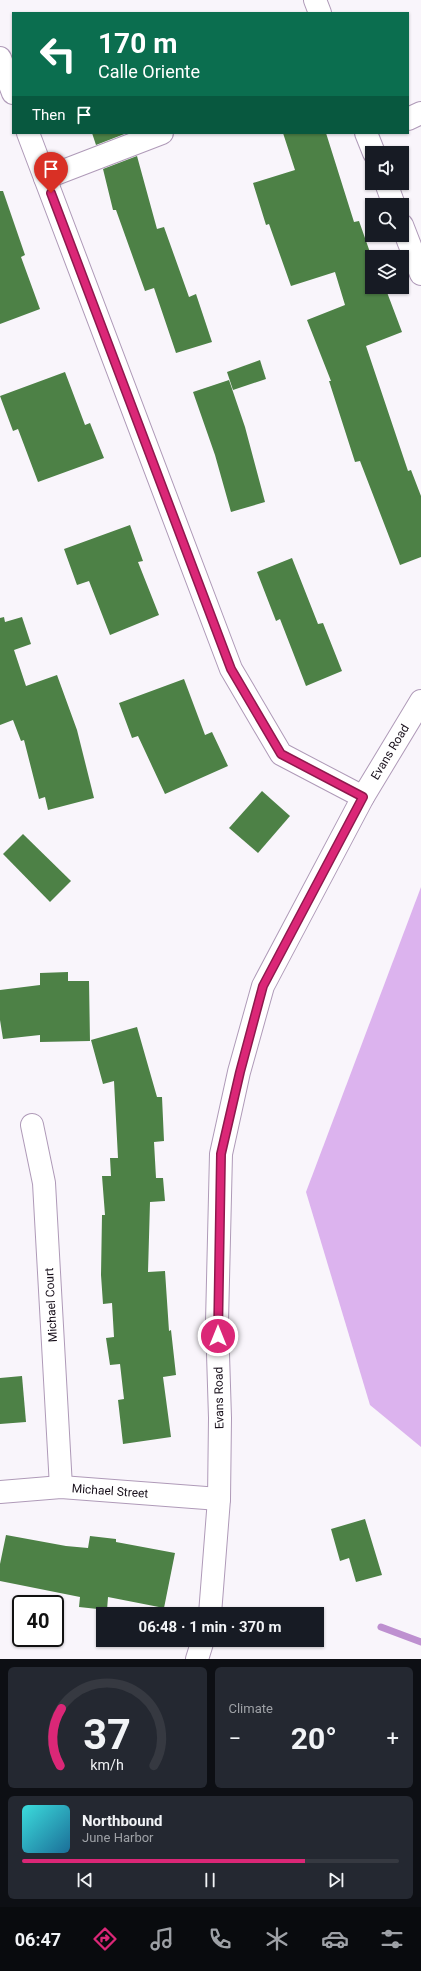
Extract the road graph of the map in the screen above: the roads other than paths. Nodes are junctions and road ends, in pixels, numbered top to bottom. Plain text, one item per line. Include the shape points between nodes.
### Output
1 (315, 0) edge
2 (320, 12) edge
3 (0, 58) edge
4 (12, 90) edge
5 (421, 113) edge
6 (409, 119) edge
7 (28, 134) edge
8 (159, 134) edge
9 (45, 178) junction
10 (409, 242) edge
11 (421, 274) edge
12 (421, 701) edge
13 (363, 797) junction
14 (32, 1124) dead end
15 (61, 1488) junction
16 (0, 1492) edge
17 (219, 1500) junction
18 (211, 1607) edge
19 (201, 1647) edge
20 (197, 1659) edge

1 - 2 street
3 - 4 street
5 - 6 street
7 - 9 street
8 - 9 street
9 - 13 street via 231,669 281,754
10 - 11 street
12 - 13 street, Evans Road
13 - 17 street, Evans Road via 263,986 221,1154 217,1322
14 - 15 street, Michael Court via 44,1183
15 - 16 street, Michael Street
15 - 17 street, Michael Street
17 - 18 street, Evans Road
19 - 20 street

